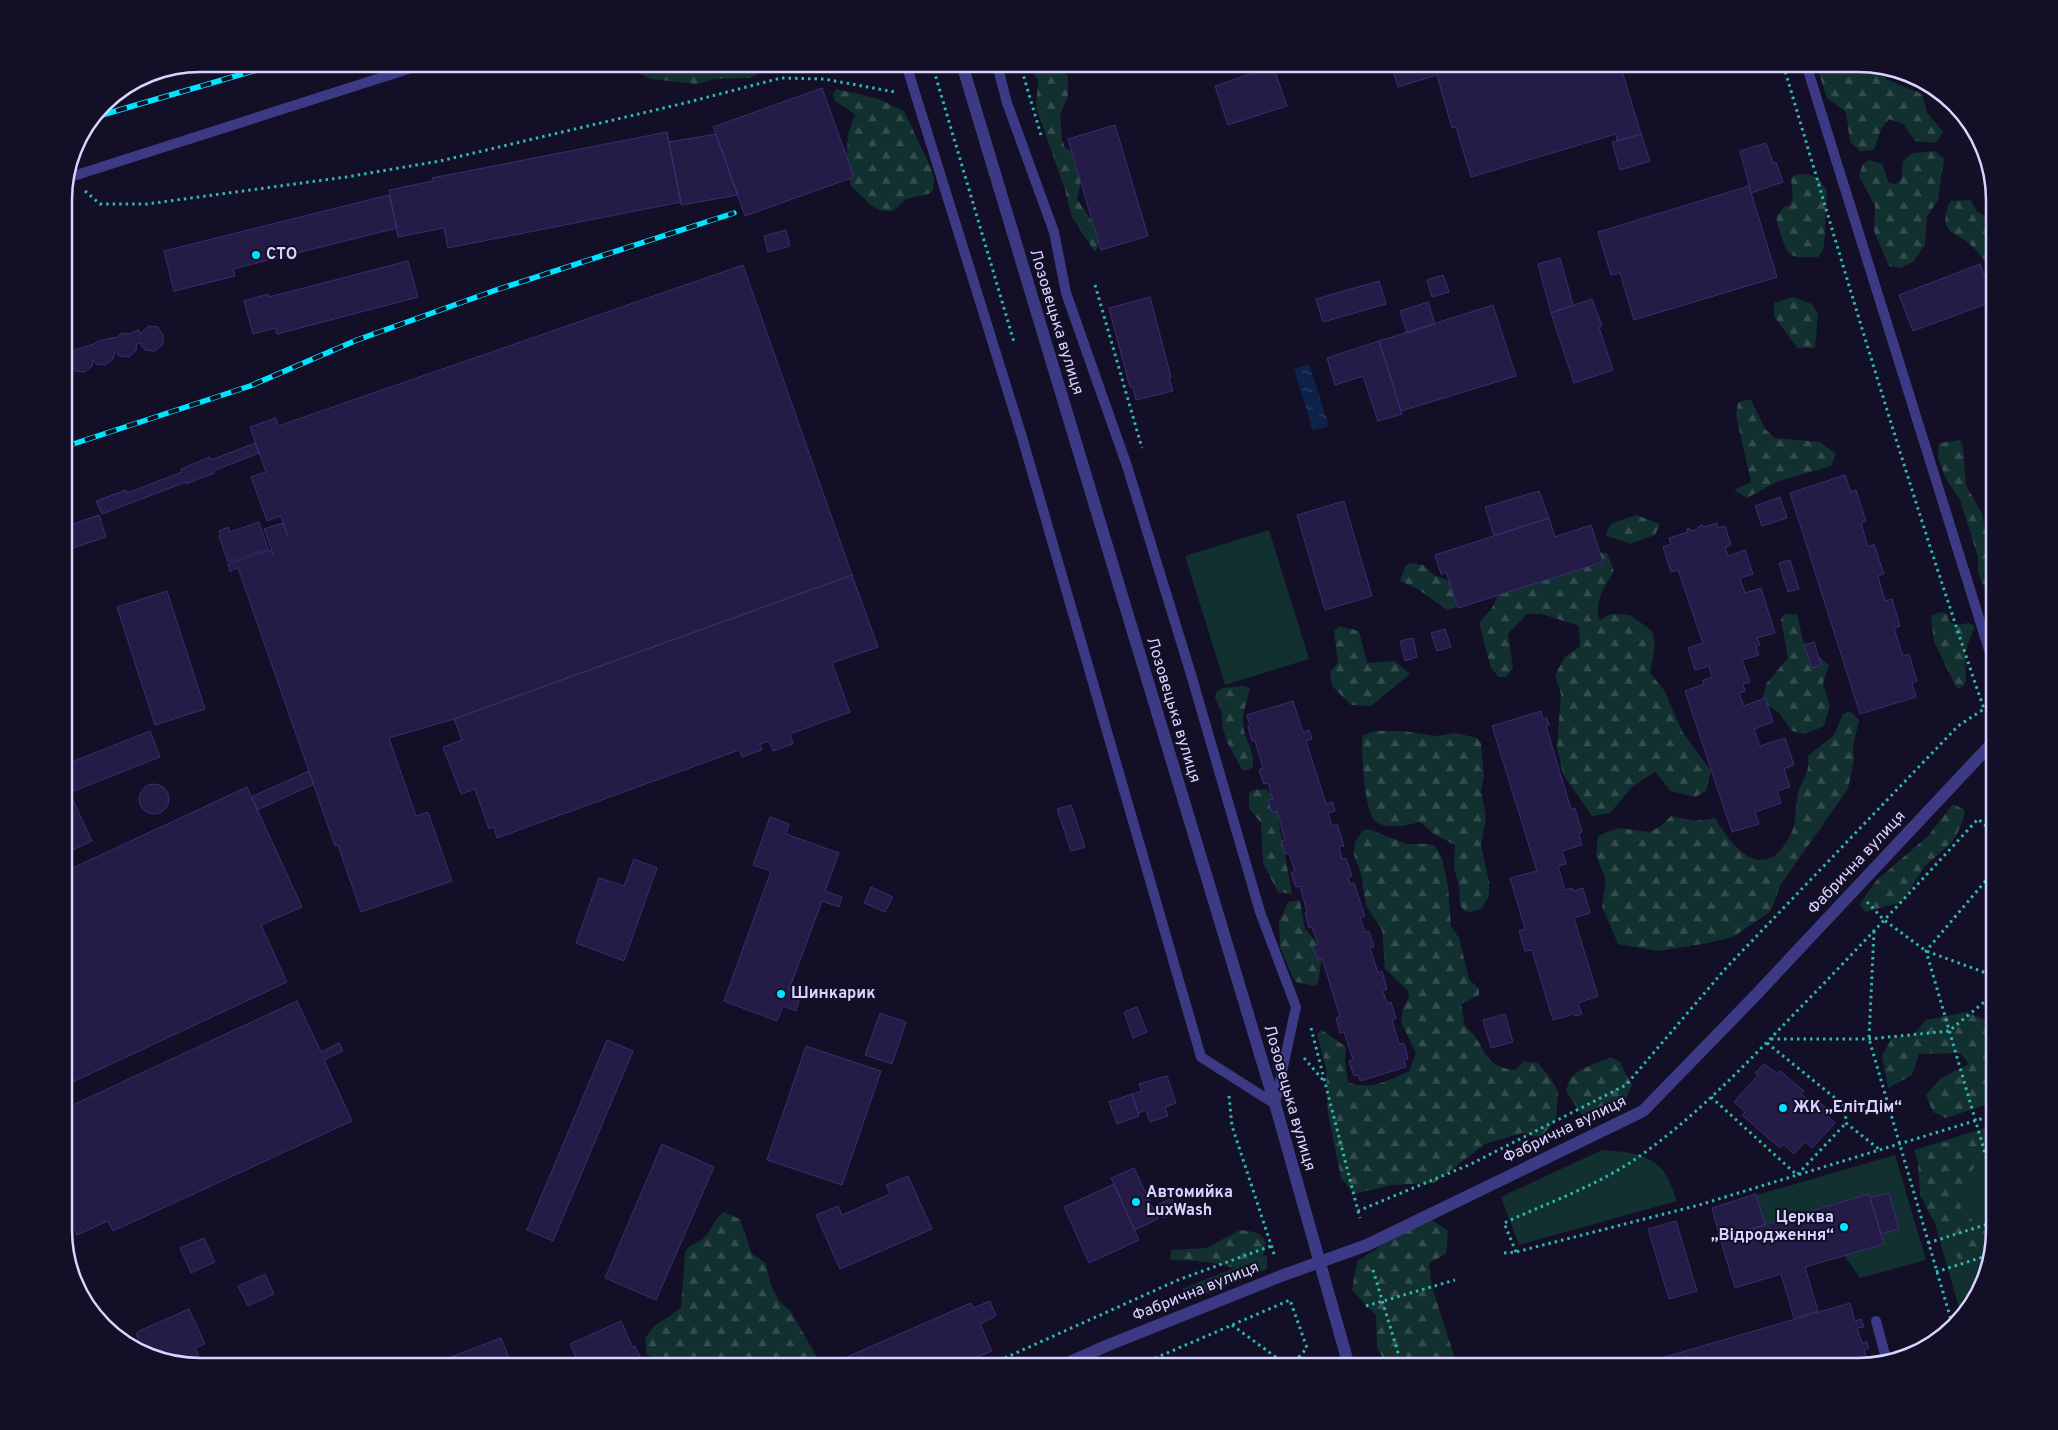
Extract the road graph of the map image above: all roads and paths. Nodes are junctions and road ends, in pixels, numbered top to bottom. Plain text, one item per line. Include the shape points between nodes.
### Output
1 (399, 72) edge
2 (908, 72) edge
3 (964, 72) edge
4 (999, 72) edge
5 (1785, 72) edge
6 (1808, 72) edge
7 (916, 96) junction
8 (76, 176) edge
9 (74, 183) edge
10 (1986, 640) edge
11 (1986, 750) edge
12 (1986, 826) edge
13 (1986, 880) edge
14 (1884, 920) junction
15 (1874, 931) junction
16 (1926, 951) junction
17 (1986, 973) edge
18 (1986, 1001) edge
19 (1949, 1031) junction
20 (1771, 1039) junction
21 (1869, 1039) junction
22 (1767, 1043) junction
23 (1711, 1097) junction
24 (1275, 1104) junction
25 (1986, 1118) edge
26 (1976, 1121) junction
27 (1846, 1123) junction
28 (1898, 1145) junction
29 (1880, 1150) junction
30 (1986, 1156) edge
31 (1797, 1175) junction
32 (1367, 1207) dead end
33 (1358, 1211) dead end
34 (1360, 1218) dead end
35 (1986, 1225) edge
36 (1928, 1243) junction
37 (1271, 1246) dead end
38 (1516, 1252) junction
39 (1504, 1253) dead end
40 (1982, 1257) edge
41 (1319, 1263) junction
42 (1373, 1270) dead end
43 (1936, 1272) junction
44 (1455, 1280) dead end
45 (1383, 1301) junction
46 (1366, 1306) dead end
47 (1950, 1317) edge
48 (1876, 1321) dead end
49 (1232, 1325) junction
50 (1885, 1354) edge
51 (1005, 1358) edge
52 (1079, 1358) edge
53 (1156, 1358) edge
54 (1277, 1358) edge
55 (1299, 1358) edge
56 (1347, 1358) edge
57 (1400, 1358) edge

1 - 8 lane
2 - 7 lane
3 - 24 street, Лозовецька вулиця
4 - 24 lane via 1007,103 1054,232 1066,293 1127,466 1260,912 1296,1007
5 - 32 path via 1894,435 1984,709 1958,726 1726,968 1626,1085 1471,1164
6 - 10 lane
7 - 9 path via 824,79 781,78 440,160 346,177 147,204 100,204
7 - 24 lane via 1022,437 1200,1057
11 - 41 street, Фабрична вулиця via 1753,998 1642,1110 1367,1245
12 - 14 path via 1978,819
13 - 16 path
14 - 15 path
14 - 16 path
15 - 20 path
15 - 21 path
16 - 17 path
16 - 19 path
18 - 19 path
19 - 21 path
19 - 26 path
20 - 21 path
20 - 22 path
21 - 28 path
22 - 23 path
22 - 27 path via 1845,1106
23 - 31 path
23 - 38 path via 1634,1160 1504,1223
24 - 41 street, Лозовецька вулиця
25 - 26 path
26 - 28 path
26 - 30 path
27 - 29 path
27 - 31 path
28 - 29 path
28 - 36 path
29 - 31 path
31 - 38 path via 1699,1205
33 - 34 path
35 - 36 path
36 - 43 path
37 - 51 path via 1178,1280
38 - 39 path
40 - 43 path
41 - 52 street, Фабрична вулиця
41 - 56 street, Лозовецька вулиця
42 - 45 path
43 - 47 path
44 - 45 path
45 - 46 path
45 - 57 path
48 - 50 lane
49 - 53 path
49 - 54 path
49 - 55 path via 1290,1300 1307,1348

